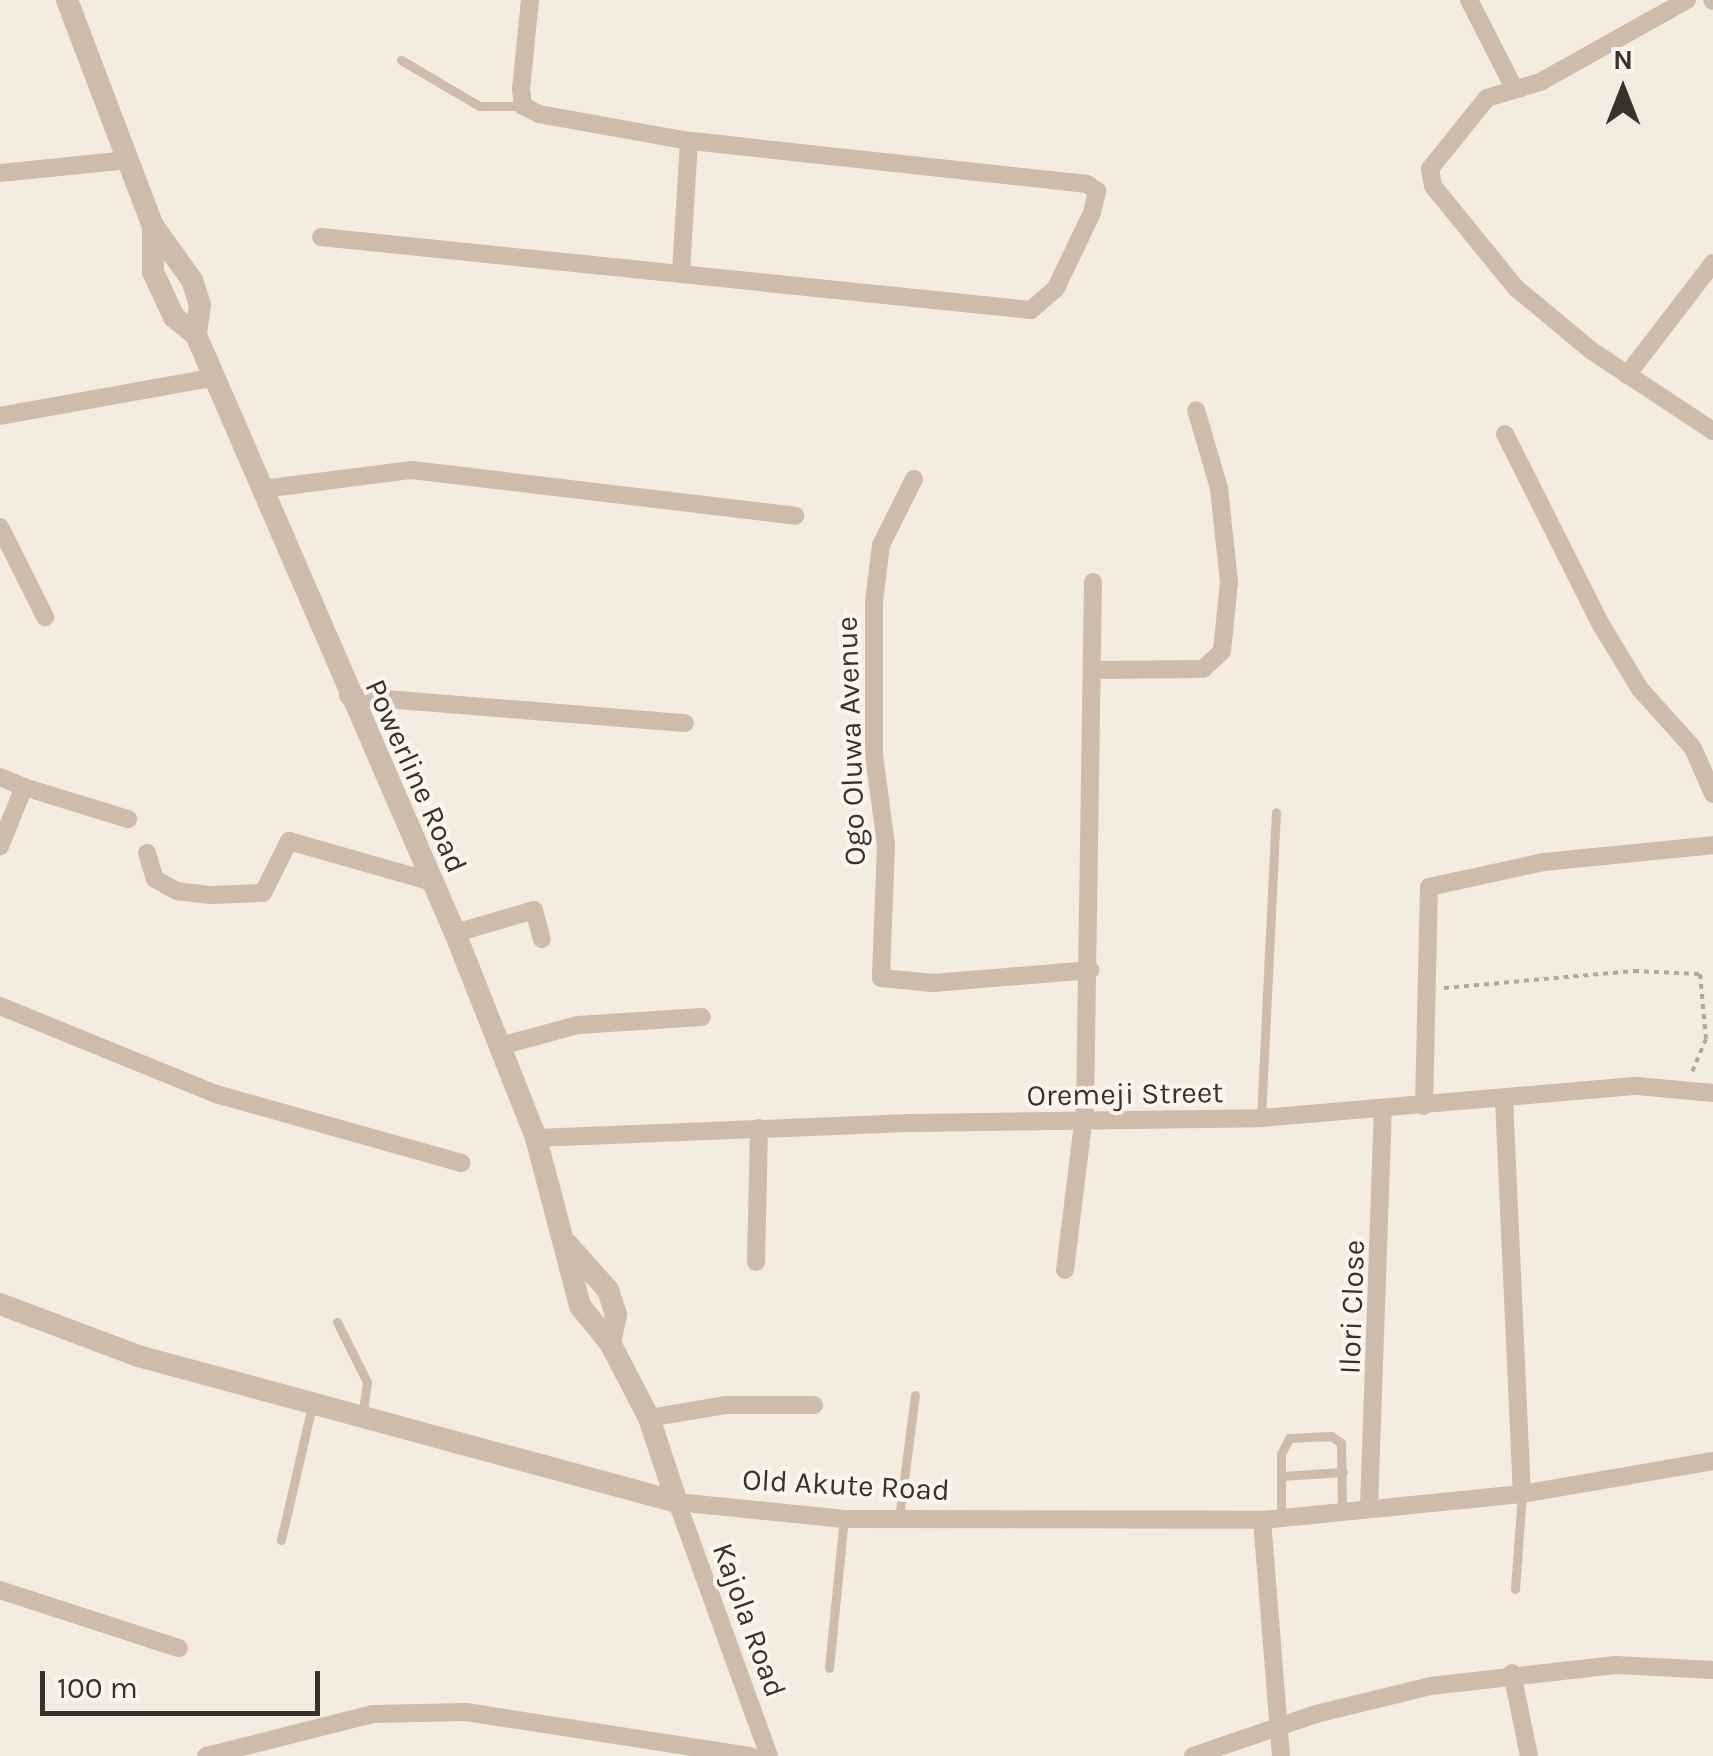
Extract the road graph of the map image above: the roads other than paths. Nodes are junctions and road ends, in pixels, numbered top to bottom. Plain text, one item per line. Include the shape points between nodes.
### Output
1 (67, 0) edge
2 (512, 0) edge
3 (530, 0) edge
4 (1469, 0) edge
5 (1688, 0) edge
6 (525, 20) junction
7 (401, 60) dead end
8 (1513, 86) junction
9 (523, 106) junction
10 (690, 142) junction
11 (128, 160) junction
12 (0, 173) edge
13 (154, 226) junction
14 (322, 237) dead end
15 (1713, 263) edge
16 (681, 272) junction
17 (196, 335) junction
18 (1627, 375) junction
19 (212, 378) junction
20 (1196, 410) dead end
21 (0, 416) edge
22 (1713, 431) edge
23 (1505, 434) dead end
24 (914, 478) dead end
25 (263, 489) junction
26 (795, 516) dead end
27 (0, 527) edge
28 (1093, 582) dead end
29 (46, 618) dead end
30 (1094, 670) junction
31 (348, 696) junction
32 (686, 724) dead end
33 (0, 778) edge
34 (24, 787) junction
35 (1713, 794) edge
36 (1276, 812) dead end
37 (128, 819) dead end
38 (1713, 845) edge
39 (0, 846) edge
40 (147, 853) dead end
41 (428, 880) junction
42 (455, 933) junction
43 (542, 938) dead end
44 (1090, 970) junction
45 (0, 1006) edge
46 (702, 1017) dead end
47 (500, 1046) junction
48 (1713, 1094) edge
49 (1504, 1099) junction
50 (1424, 1106) junction
51 (1383, 1110) junction
52 (1261, 1118) junction
53 (1084, 1124) junction
54 (760, 1128) junction
55 (536, 1138) junction
56 (462, 1163) dead end
57 (756, 1262) dead end
58 (1066, 1270) dead end
59 (0, 1304) edge
60 (337, 1322) dead end
61 (915, 1395) dead end
62 (814, 1405) dead end
63 (312, 1406) junction
64 (649, 1418) junction
65 (361, 1420) junction
66 (1713, 1460) edge
67 (1343, 1472) junction
68 (1280, 1476) junction
69 (1522, 1494) junction
70 (677, 1502) junction
71 (1368, 1507) junction
72 (1342, 1510) junction
73 (844, 1519) junction
74 (1272, 1519) junction
75 (899, 1520) junction
76 (281, 1540) dead end
77 (0, 1590) edge
78 (1516, 1590) dead end
79 (179, 1648) dead end
80 (829, 1668) dead end
81 (1713, 1670) edge
82 (1512, 1673) junction
83 (1276, 1729) junction
84 (206, 1756) edge
85 (751, 1756) edge
86 (769, 1756) edge
87 (1193, 1756) edge
88 (1281, 1756) edge
89 (1529, 1756) edge

1 - 11 street, Powerline Road
2 - 6 street
3 - 6 street
4 - 8 street
5 - 8 street via 1540,82
6 - 9 street
7 - 9 lane via 479,106
8 - 18 street via 1487,98 1439,154 1430,168 1433,186 1516,288
9 - 10 street
10 - 16 street
10 - 16 street via 1032,174 1097,192 1056,288 1031,310
11 - 12 street
11 - 13 street, Powerline Road
13 - 17 street, Powerline Road via 192,280 200,305
13 - 17 street, Powerline Road via 153,272 174,318
14 - 16 street
15 - 18 street
17 - 19 street, Powerline Road
18 - 22 street
19 - 21 street
19 - 25 street, Powerline Road
20 - 30 street via 1219,488 1229,582 1222,652 1204,669
23 - 35 street via 1600,623 1640,690 1693,748
24 - 44 street, Ogo Oluwa Avenue via 881,545 874,600 874,754 886,845 881,978 933,983
25 - 26 street via 412,470
25 - 31 street, Powerline Road
27 - 29 street
28 - 30 street
30 - 44 street
31 - 32 street
31 - 41 street, Powerline Road
33 - 34 street
34 - 37 street
34 - 39 street
36 - 52 lane
38 - 50 street via 1438,880 1425,897
40 - 41 street via 155,879 177,891 210,895 264,892 289,841
41 - 42 street, Powerline Road
42 - 43 street via 534,910
42 - 47 street, Powerline Road
44 - 53 street
45 - 56 street via 216,1094
46 - 47 street via 578,1025
47 - 55 street, Powerline Road
48 - 49 street, Oremeji Street via 1685,1088
49 - 50 street, Oremeji Street
49 - 69 street
50 - 51 street, Oremeji Street
51 - 52 street, Oremeji Street
51 - 71 street, Ilori Close
52 - 53 street, Oremeji Street
53 - 54 street, Oremeji Street
53 - 58 street
54 - 55 street, Oremeji Street
54 - 57 street
55 - 64 street, Powerline Road via 568,1246 608,1290 616,1315 610,1343
59 - 63 street, Old Akute Road via 138,1356
60 - 65 lane via 367,1382
61 - 75 lane
62 - 64 street via 724,1405
63 - 65 street, Old Akute Road
63 - 76 lane
64 - 70 street, Powerline Road
65 - 70 street, Old Akute Road
66 - 69 street, Old Akute Road
67 - 68 lane
67 - 68 lane via 1341,1443 1331,1436 1285,1442
67 - 72 lane
68 - 74 lane
69 - 71 street, Old Akute Road
69 - 78 lane
70 - 73 street, Old Akute Road
70 - 86 street, Kajola Road
71 - 72 street, Old Akute Road
72 - 74 street, Old Akute Road
73 - 75 street, Old Akute Road
73 - 80 lane
74 - 75 street, Old Akute Road
74 - 83 street
77 - 79 street
81 - 82 street via 1616,1665
82 - 83 street via 1358,1702
82 - 89 street
83 - 87 street
83 - 88 street
84 - 85 street via 373,1714 466,1712

